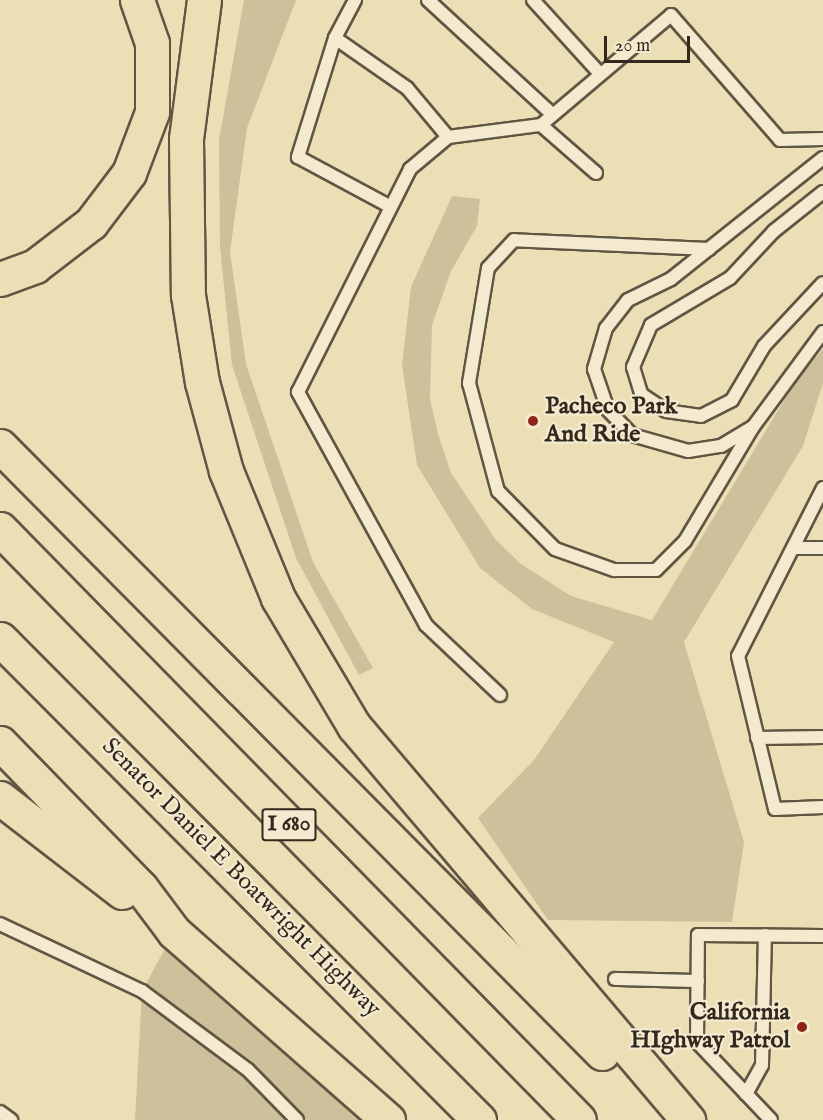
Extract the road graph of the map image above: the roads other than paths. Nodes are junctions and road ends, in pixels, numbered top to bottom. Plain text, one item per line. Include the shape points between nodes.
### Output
1 (136, 0) edge
2 (204, 0) edge
3 (356, 0) edge
4 (428, 0) edge
5 (532, 0) edge
6 (335, 38) junction
7 (600, 74) junction
8 (552, 114) junction
9 (540, 125) junction
10 (448, 137) junction
11 (823, 139) edge
12 (823, 159) edge
13 (596, 173) dead end
14 (823, 192) edge
15 (389, 206) junction
16 (709, 249) junction
17 (0, 279) edge
18 (823, 283) edge
19 (823, 332) edge
20 (753, 427) junction
21 (0, 446) edge
22 (823, 488) edge
23 (0, 529) edge
24 (793, 548) junction
25 (823, 548) edge
26 (0, 639) edge
27 (500, 694) dead end
28 (823, 737) edge
29 (757, 738) junction
30 (0, 743) edge
31 (0, 798) edge
32 (823, 807) edge
33 (0, 924) edge
34 (174, 932) junction
35 (765, 935) junction
36 (823, 936) edge
37 (615, 979) dead end
38 (698, 981) junction
39 (652, 1084) junction
40 (746, 1094) junction
41 (0, 1112) edge
42 (11, 1120) edge
43 (297, 1120) edge
44 (388, 1120) edge
45 (479, 1120) edge
46 (579, 1120) edge
47 (688, 1120) edge
48 (771, 1120) edge

1 - 17 highway via 152,44 153,112 129,172 91,223 35,266
2 - 39 highway via 186,140 188,295 202,382 226,471 274,588 354,726
3 - 6 lane
4 - 8 lane
5 - 7 lane
6 - 10 lane via 406,88
6 - 15 lane via 298,158
7 - 8 lane
7 - 11 lane via 671,15 780,140
8 - 9 lane
9 - 10 lane
9 - 13 lane
10 - 15 lane via 410,169
12 - 16 lane
14 - 18 lane via 774,231 730,279 651,325 633,367 641,394 666,411 701,416 732,400 764,346
15 - 27 lane via 298,392 426,625
16 - 20 lane via 671,279 628,300 606,328 594,369 608,410 632,435 658,446 688,451 721,446
16 - 20 lane via 514,240 488,268 469,382 498,491 555,549 614,570 656,570 685,541
19 - 20 lane
21 - 39 highway via 606,1058
22 - 24 lane
23 - 46 highway, I 680
24 - 25 lane
24 - 29 lane via 738,656
26 - 45 highway, Senator Daniel E Boatwright Highway
28 - 29 lane
29 - 32 lane via 775,808
30 - 34 highway via 141,888
31 - 34 highway
33 - 43 lane via 151,997 248,1070
34 - 44 highway
35 - 36 lane
35 - 38 lane via 698,935
35 - 40 lane via 762,1065
37 - 38 lane
38 - 40 lane via 697,1042
39 - 47 highway
40 - 48 lane
41 - 42 lane

